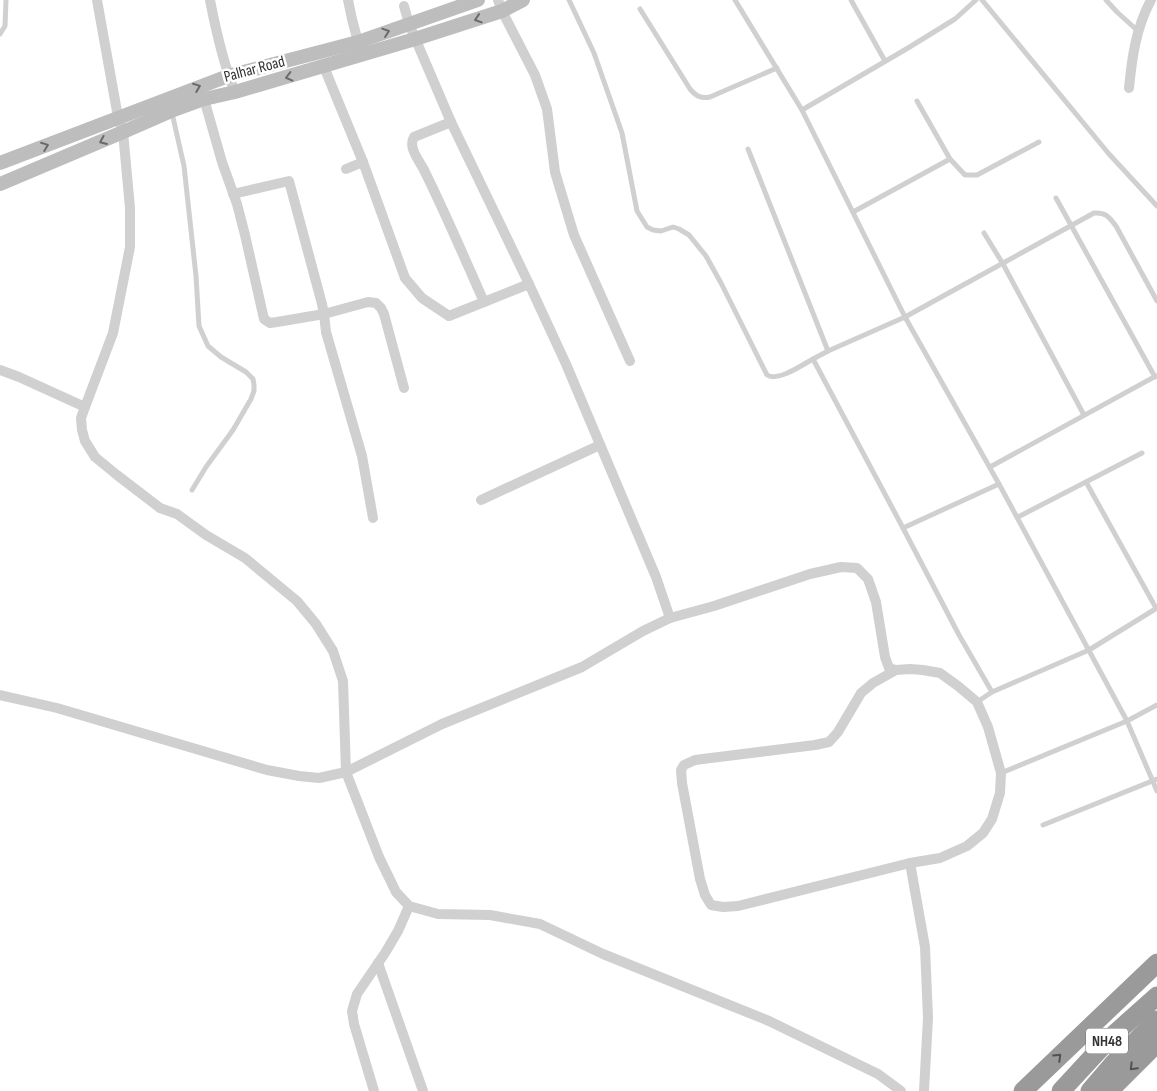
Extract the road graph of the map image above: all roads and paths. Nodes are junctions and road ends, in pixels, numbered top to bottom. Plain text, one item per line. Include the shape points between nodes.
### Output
1 (6, 0) edge
2 (97, 0) edge
3 (210, 0) edge
4 (348, 0) edge
5 (478, 0) edge
6 (523, 0) edge
7 (570, 0) edge
8 (735, 0) edge
9 (851, 0) edge
10 (976, 0) edge
11 (982, 0) edge
12 (1106, 0) edge
13 (1151, 0) edge
14 (403, 3) edge
15 (500, 6) edge
16 (640, 9) dead end
17 (409, 24) junction
18 (1138, 31) junction
19 (0, 34) edge
20 (415, 39) junction
21 (358, 42) junction
22 (885, 61) junction
23 (324, 67) junction
24 (777, 68) junction
25 (228, 76) junction
26 (1129, 88) dead end
27 (235, 92) junction
28 (204, 99) junction
29 (917, 101) dead end
30 (802, 110) junction
31 (171, 111) junction
32 (118, 117) junction
33 (452, 122) junction
34 (123, 132) junction
35 (1039, 142) dead end
36 (748, 149) dead end
37 (950, 158) junction
38 (363, 162) junction
39 (0, 163) edge
40 (346, 169) dead end
41 (0, 184) edge
42 (234, 194) junction
43 (1056, 198) dead end
44 (1157, 206) edge
45 (853, 212) junction
46 (1072, 226) junction
47 (984, 233) dead end
48 (1003, 264) junction
49 (530, 284) junction
50 (1157, 301) edge
51 (484, 302) junction
52 (324, 314) junction
53 (906, 317) junction
54 (828, 351) junction
55 (813, 359) junction
56 (630, 361) dead end
57 (0, 370) edge
58 (1156, 376) edge
59 (404, 388) dead end
60 (85, 407) junction
61 (1084, 416) junction
62 (600, 445) junction
63 (1142, 453) dead end
64 (990, 467) junction
65 (1086, 482) junction
66 (999, 484) junction
67 (192, 490) dead end
68 (481, 500) dead end
69 (1018, 517) junction
70 (373, 518) dead end
71 (904, 528) junction
72 (1157, 608) edge
73 (670, 618) junction
74 (1089, 650) junction
75 (896, 670) junction
76 (992, 692) junction
77 (0, 695) edge
78 (976, 702) junction
79 (1157, 705) edge
80 (1127, 721) junction
81 (346, 772) junction
82 (1001, 773) junction
83 (1155, 780) edge
84 (1157, 790) edge
85 (1043, 825) dead end
86 (910, 863) junction
87 (409, 906) junction
88 (378, 963) junction
89 (1157, 963) edge
90 (1157, 996) edge
91 (1157, 1020) edge
92 (1157, 1043) edge
93 (374, 1091) edge
94 (424, 1091) edge
95 (901, 1091) edge
96 (924, 1091) edge
97 (1023, 1091) edge
98 (1061, 1091) edge
99 (1090, 1091) edge
100 (1109, 1091) edge

1 - 19 lane via 5,26
2 - 32 street
3 - 25 street
4 - 21 street
5 - 17 main road, Palhar Road
6 - 15 main road, Palhar Road
7 - 55 lane via 594,53 622,134 641,219 653,230 679,229 689,235 706,256 767,375 780,376
8 - 24 lane
9 - 22 lane
10 - 22 lane via 955,19
11 - 44 lane via 1109,154
12 - 18 lane
13 - 18 street
14 - 17 street
15 -> 20 main road, Palhar Road
15 - 56 street via 535,75 547,109 555,172 574,235
16 - 24 lane via 695,95 710,97
17 - 20 street
21 -> 17 main road, Palhar Road
18 - 26 street
20 - 23 main road, Palhar Road
20 - 33 street
21 - 25 main road, Palhar Road
22 - 30 lane
23 -> 27 main road, Palhar Road
23 - 38 street
24 - 30 lane
25 - 27 street
32 -> 25 main road, Palhar Road
27 - 28 main road, Palhar Road
28 - 31 main road, Palhar Road
28 - 42 street
29 - 37 lane
30 - 45 lane
31 - 34 main road, Palhar Road
31 - 67 lane via 184,166 199,326 208,346 246,372 254,385 251,399 233,430
32 - 34 street
39 -> 32 main road, Palhar Road
33 - 49 street
33 - 51 street via 414,136 412,144
34 -> 41 main road, Palhar Road
34 - 60 street via 130,247 113,333
35 - 37 lane via 977,175 965,175
36 - 54 lane
37 - 45 lane
38 - 40 street
38 - 51 street via 404,278 412,288 449,316
42 - 52 street via 264,319 270,322
42 - 52 street via 289,181
43 - 46 lane
45 - 53 lane
46 - 48 lane
46 - 50 lane via 1094,213 1102,212 1110,218
46 - 58 lane
47 - 48 lane
48 - 53 lane
48 - 61 lane
49 - 51 street
49 - 62 street
52 - 59 street via 368,302 376,303 384,314
52 - 70 street via 326,332 362,456
53 - 54 lane
53 - 64 lane
54 - 55 lane
55 - 71 lane
57 - 60 street
58 - 61 lane
60 - 81 street via 82,430 95,457 160,508 177,514 245,558 297,601 316,624 333,651 343,681
61 - 64 lane
62 - 68 street
62 - 73 street
63 - 65 lane
64 - 66 lane
65 - 69 lane
65 - 72 lane
66 - 69 lane
66 - 71 lane
69 - 74 lane
71 - 76 lane
72 - 74 lane
73 - 75 street via 810,574 841,567 857,568 868,579 876,602 885,657 890,668
73 - 81 street via 582,667 442,724
74 - 76 lane
74 - 80 lane
75 - 78 street via 940,673
75 - 86 street via 861,693 829,742 695,760 681,770 700,879 711,905 738,906
76 - 78 lane
77 - 81 street via 57,708 267,770 319,778
78 - 82 street via 988,727
79 - 80 lane
80 - 82 lane
80 - 83 lane
81 - 87 street via 379,857 396,892
82 - 86 street via 1000,793 992,819 983,833 967,846 940,858
83 - 84 lane
83 - 85 lane
86 - 96 street via 925,947 928,1018
87 - 88 street via 398,932
87 - 95 street via 438,914 490,915 540,924 603,954 769,1021 878,1074
88 - 93 street via 357,994 352,1011
88 - 94 street
97 -> 89 highway
90 - 98 highway, NH48 via 1110,1038
91 - 99 highway, NH48
92 -> 100 highway

